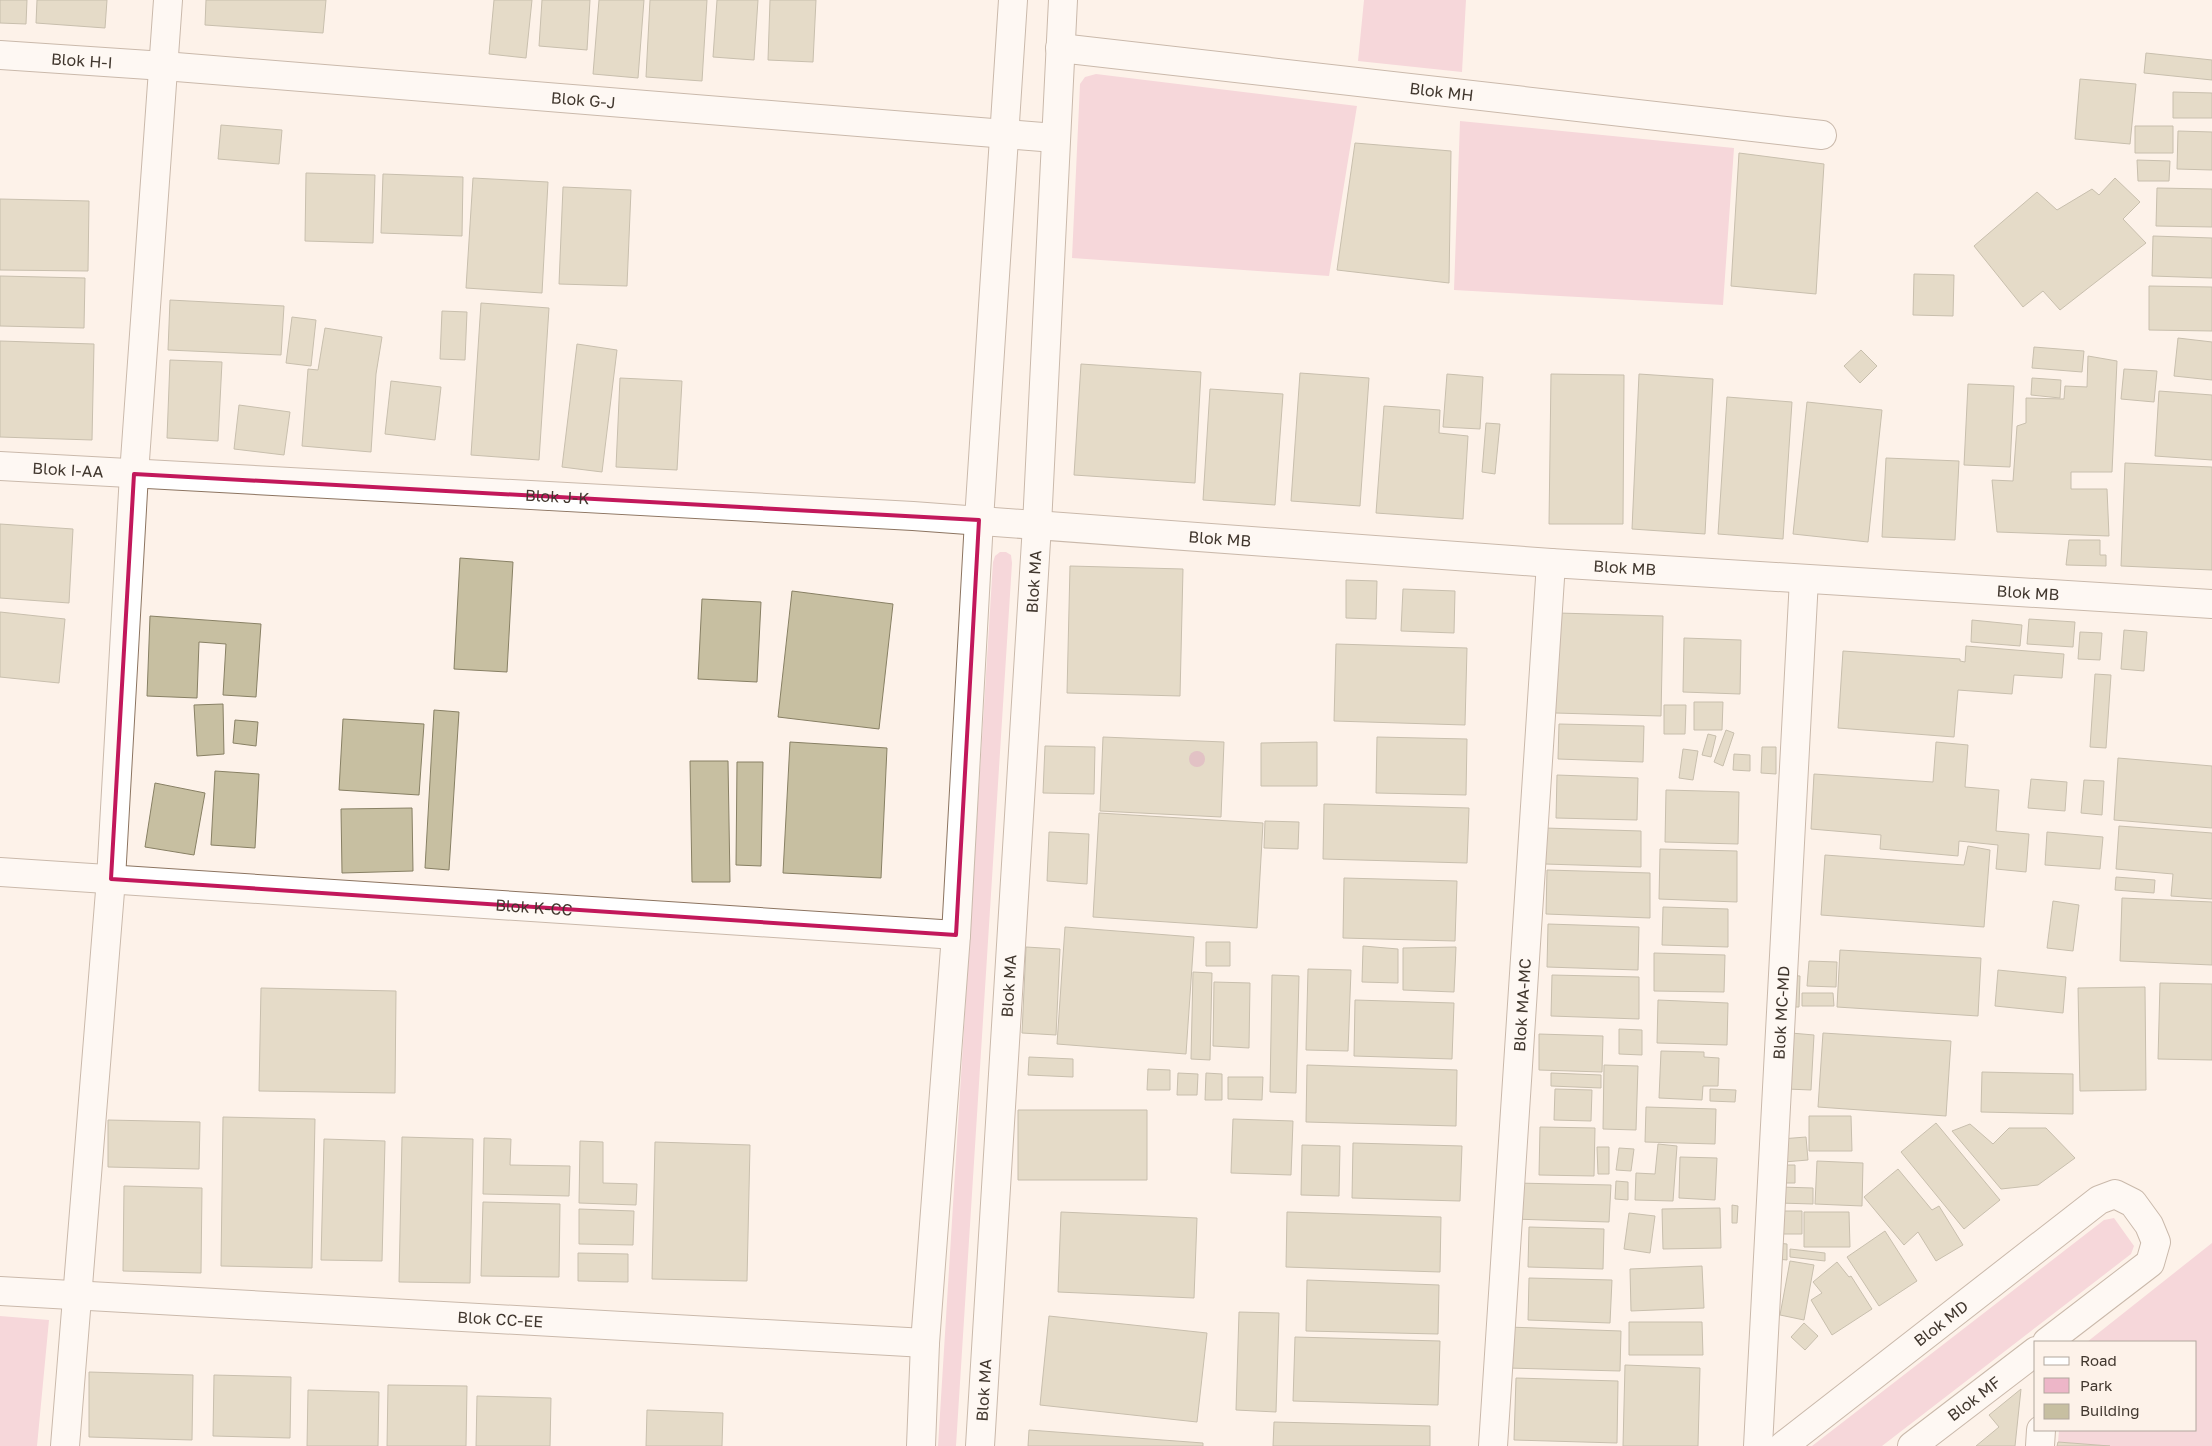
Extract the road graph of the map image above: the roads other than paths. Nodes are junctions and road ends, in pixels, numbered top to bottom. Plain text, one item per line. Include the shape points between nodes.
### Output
1 (168, 0) edge
2 (1013, 0) edge
3 (1063, 0) edge
4 (1060, 48) junction
5 (0, 55) edge
6 (164, 66) junction
7 (1004, 134) junction
8 (1822, 134) dead end
9 (1055, 138) junction
10 (0, 466) edge
11 (134, 474) junction
12 (979, 520) junction
13 (1037, 525) junction
14 (1551, 563) junction
15 (1804, 579) junction
16 (2212, 604) edge
17 (0, 872) edge
18 (111, 880) junction
19 (956, 935) junction
20 (2150, 1264) joint
21 (0, 1291) edge
22 (76, 1296) junction
23 (2049, 1341) edge
24 (925, 1343) junction
25 (2034, 1352) edge
26 (2041, 1431) edge
27 (65, 1446) edge
28 (921, 1446) edge
29 (980, 1446) edge
30 (1493, 1446) edge
31 (1758, 1446) edge
32 (1783, 1446) edge
33 (1912, 1446) edge
34 (2040, 1446) edge

1 - 6 street
2 - 7 street
3 - 4 street, Blok MA
4 - 8 street, Blok MH
4 - 9 street, Blok MA
5 - 6 street, Blok H-I
6 - 7 street, Blok G-J
6 - 11 street
7 - 9 street, Blok G-J
7 - 12 street
9 - 13 street, Blok MA
10 - 11 street, Blok I-AA
11 - 12 street, Blok J-K
11 - 18 street
12 - 13 street, Blok J-K
12 - 19 street
13 - 14 street, Blok MB
13 - 29 street, Blok MA
14 - 15 street, Blok MB
14 - 30 street, Blok MA-MC
15 - 16 street, Blok MB
15 - 31 street, Blok MC-MD
17 - 18 street, Blok K-CC
18 - 19 street, Blok K-CC
18 - 22 street
19 - 24 street
20 - 23 street, Blok MF
20 - 32 street, Blok MD via 2156,1242 2149,1225 2133,1203 2115,1194 2098,1200
21 - 22 street, Blok CC-EE
22 - 24 street, Blok CC-EE
22 - 27 street
24 - 28 street
25 - 33 street, Blok MF
26 - 34 street

